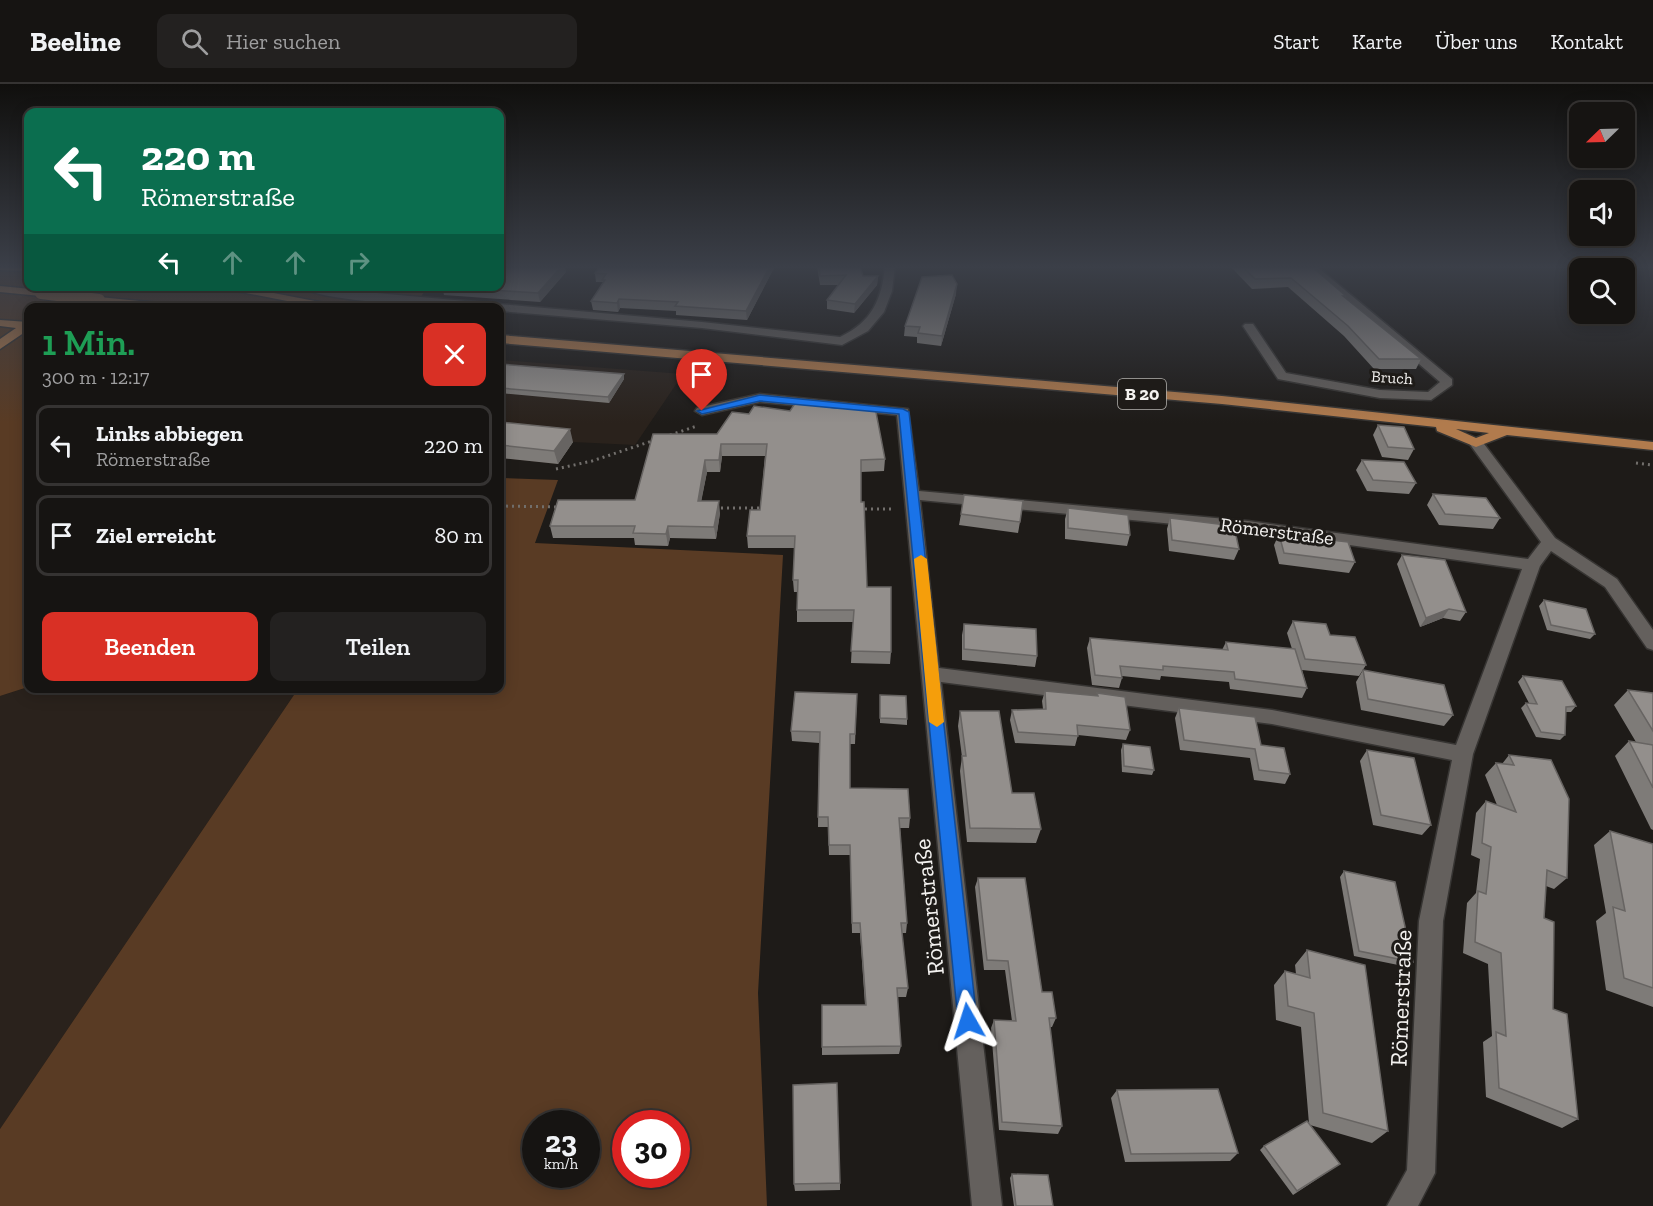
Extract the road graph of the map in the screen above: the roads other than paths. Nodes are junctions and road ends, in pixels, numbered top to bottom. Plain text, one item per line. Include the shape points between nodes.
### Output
1 (624, 318) edge
2 (874, 318) edge
3 (1372, 318) edge
4 (0, 323) edge
5 (24, 326) edge
6 (1249, 326) dead end
7 (24, 329) edge
8 (504, 333) edge
9 (504, 339) edge
10 (0, 345) edge
11 (504, 345) edge
12 (606, 349) junction
13 (702, 418) road end
14 (1427, 422) junction
15 (1507, 430) junction
16 (1476, 443) junction
17 (1653, 446) edge
18 (915, 502) junction
19 (1549, 543) junction
20 (1532, 565) junction
21 (1653, 644) edge
22 (932, 674) junction
23 (1463, 754) junction
24 (987, 1206) edge
25 (1402, 1206) edge

1 - 2 street via 842,341 857,336
3 - 6 street, Bruch via 1448,382 1431,396 1380,394 1282,376
4 - 5 main road
7 - 10 main road
8 - 12 main road
9 - 12 main road, B 20
11 - 12 main road
12 - 14 main road, B 20 via 1222,400
13 - 18 street, Römerstraße via 760,398 903,412
14 - 15 main road, B 20
14 - 16 main road
15 - 16 main road
15 - 17 main road, B 20
16 - 19 street
18 - 20 street, Römerstraße via 1248,526
18 - 22 street, Römerstraße
19 - 20 street, Römerstraße
19 - 21 street via 1611,583
20 - 23 street, Römerstraße
22 - 23 street via 1272,717
22 - 24 street, Römerstraße
23 - 25 street, Römerstraße via 1431,921 1421,1173

